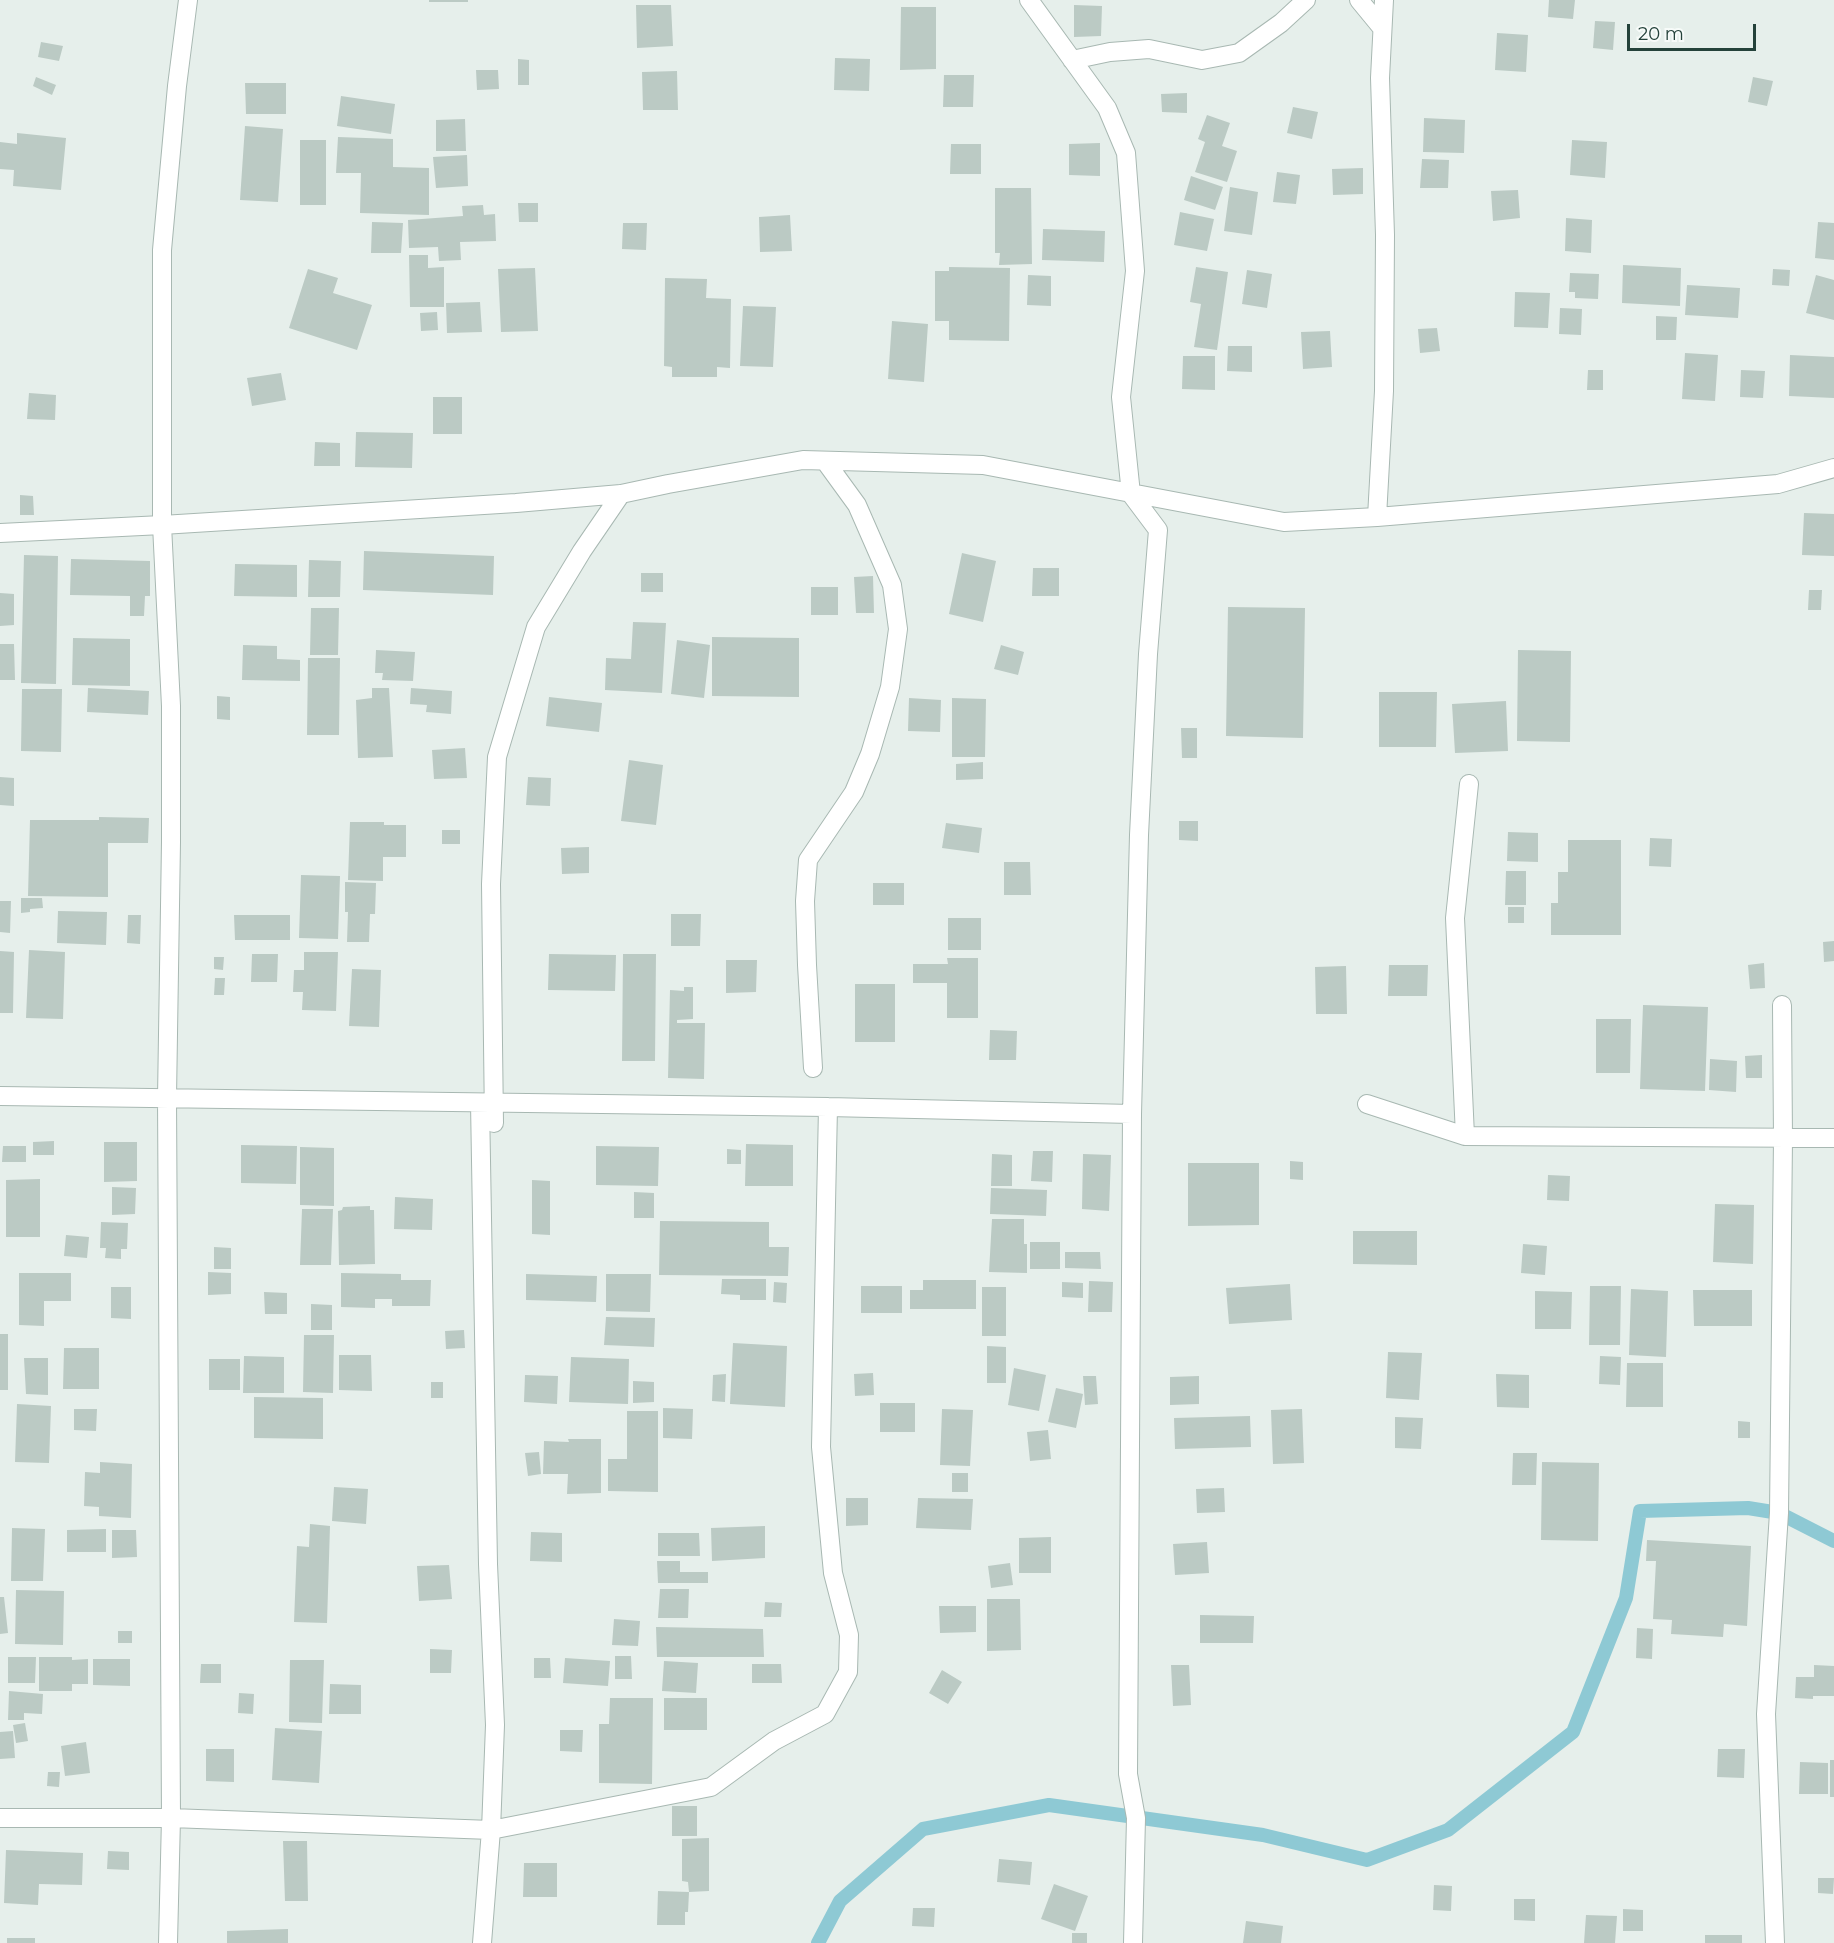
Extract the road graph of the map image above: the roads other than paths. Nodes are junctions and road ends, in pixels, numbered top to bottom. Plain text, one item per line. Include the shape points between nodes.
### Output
1 (188, 0) edge
2 (1029, 0) edge
3 (1306, 0) edge
4 (1359, 0) edge
5 (1384, 0) edge
6 (1382, 28) junction
7 (1072, 60) junction
8 (825, 460) junction
9 (1834, 468) edge
10 (621, 494) junction
11 (1131, 494) junction
12 (1377, 517) junction
13 (162, 525) junction
14 (0, 533) edge
15 (1469, 784) dead end
16 (1782, 1005) dead end
17 (813, 1068) dead end
18 (0, 1096) edge
19 (168, 1098) junction
20 (480, 1103) junction
21 (1367, 1104) dead end
22 (828, 1107) junction
23 (1132, 1114) junction
24 (494, 1123) dead end
25 (1465, 1136) junction
26 (1834, 1138) edge
27 (1784, 1139) junction
28 (0, 1818) edge
29 (171, 1818) junction
30 (491, 1830) junction
31 (168, 1943) edge
32 (482, 1943) edge
33 (1133, 1943) edge
34 (1775, 1943) edge

1 - 13 street via 162,250
2 - 7 street
3 - 7 street via 1239,53 1202,60 1149,50 1110,52
4 - 6 street
5 - 6 street
6 - 12 street via 1384,379
7 - 11 street via 1107,108 1126,153 1135,271 1121,398
8 - 10 street via 802,460
8 - 11 street via 983,465
8 - 17 street via 857,505 892,585 898,629 890,687 870,754 854,792 808,860 805,912
9 - 12 street via 1778,484
10 - 13 street
10 - 24 street via 536,627 497,757 491,884
11 - 12 street via 1284,522
11 - 23 street via 1158,530 1140,824
13 - 14 street
13 - 19 street via 171,717
15 - 25 street via 1455,918
16 - 27 street
18 - 19 street
19 - 20 street
19 - 29 street
20 - 22 street
20 - 30 street via 488,1564 495,1725
21 - 25 street
22 - 23 street
22 - 30 street via 821,1447 832,1573 849,1635 848,1672 825,1714 774,1741 711,1787
23 - 33 street via 1128,1774 1136,1818
25 - 27 street
26 - 27 street
27 - 34 street via 1779,1513 1766,1714
28 - 29 street
29 - 30 street
29 - 31 street
30 - 32 street

